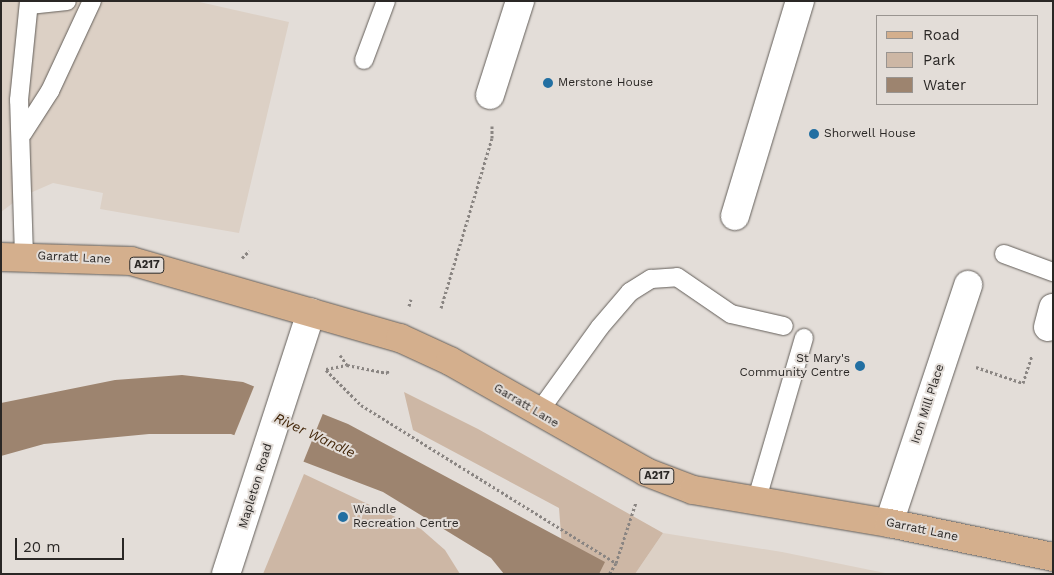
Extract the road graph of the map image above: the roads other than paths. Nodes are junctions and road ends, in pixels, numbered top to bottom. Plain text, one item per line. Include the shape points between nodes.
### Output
1 (67, 1) edge
2 (92, 1) edge
3 (386, 1) edge
4 (520, 1) edge
5 (800, 1) edge
6 (29, 3) edge
7 (364, 60) dead end
8 (490, 96) road end
9 (23, 133) junction
10 (736, 216) dead end
11 (1004, 254) dead end
12 (13, 257) edge
13 (1053, 272) edge
14 (968, 285) dead end
15 (311, 312) junction
16 (784, 326) dead end
17 (804, 338) dead end
18 (538, 412) junction
19 (756, 502) junction
20 (889, 523) junction
21 (1053, 557) edge
22 (226, 574) edge

1 - 6 lane
2 - 9 lane via 50,92
3 - 7 lane
4 - 8 street
5 - 10 street
6 - 9 lane via 19,100
9 - 12 lane
11 - 13 lane
12 - 15 main road, Garratt Lane / A217 via 131,261
14 - 20 street, Iron Mill Place
15 - 18 main road, Garratt Lane / A217 via 427,349
15 - 22 street, Mapleton Road
16 - 18 lane via 731,314 677,277 651,279 630,292 600,327
17 - 19 lane
18 - 19 main road, Garratt Lane / A217 via 646,472 693,490
19 - 20 main road, Garratt Lane / A217
20 - 21 main road, Garratt Lane / A217

